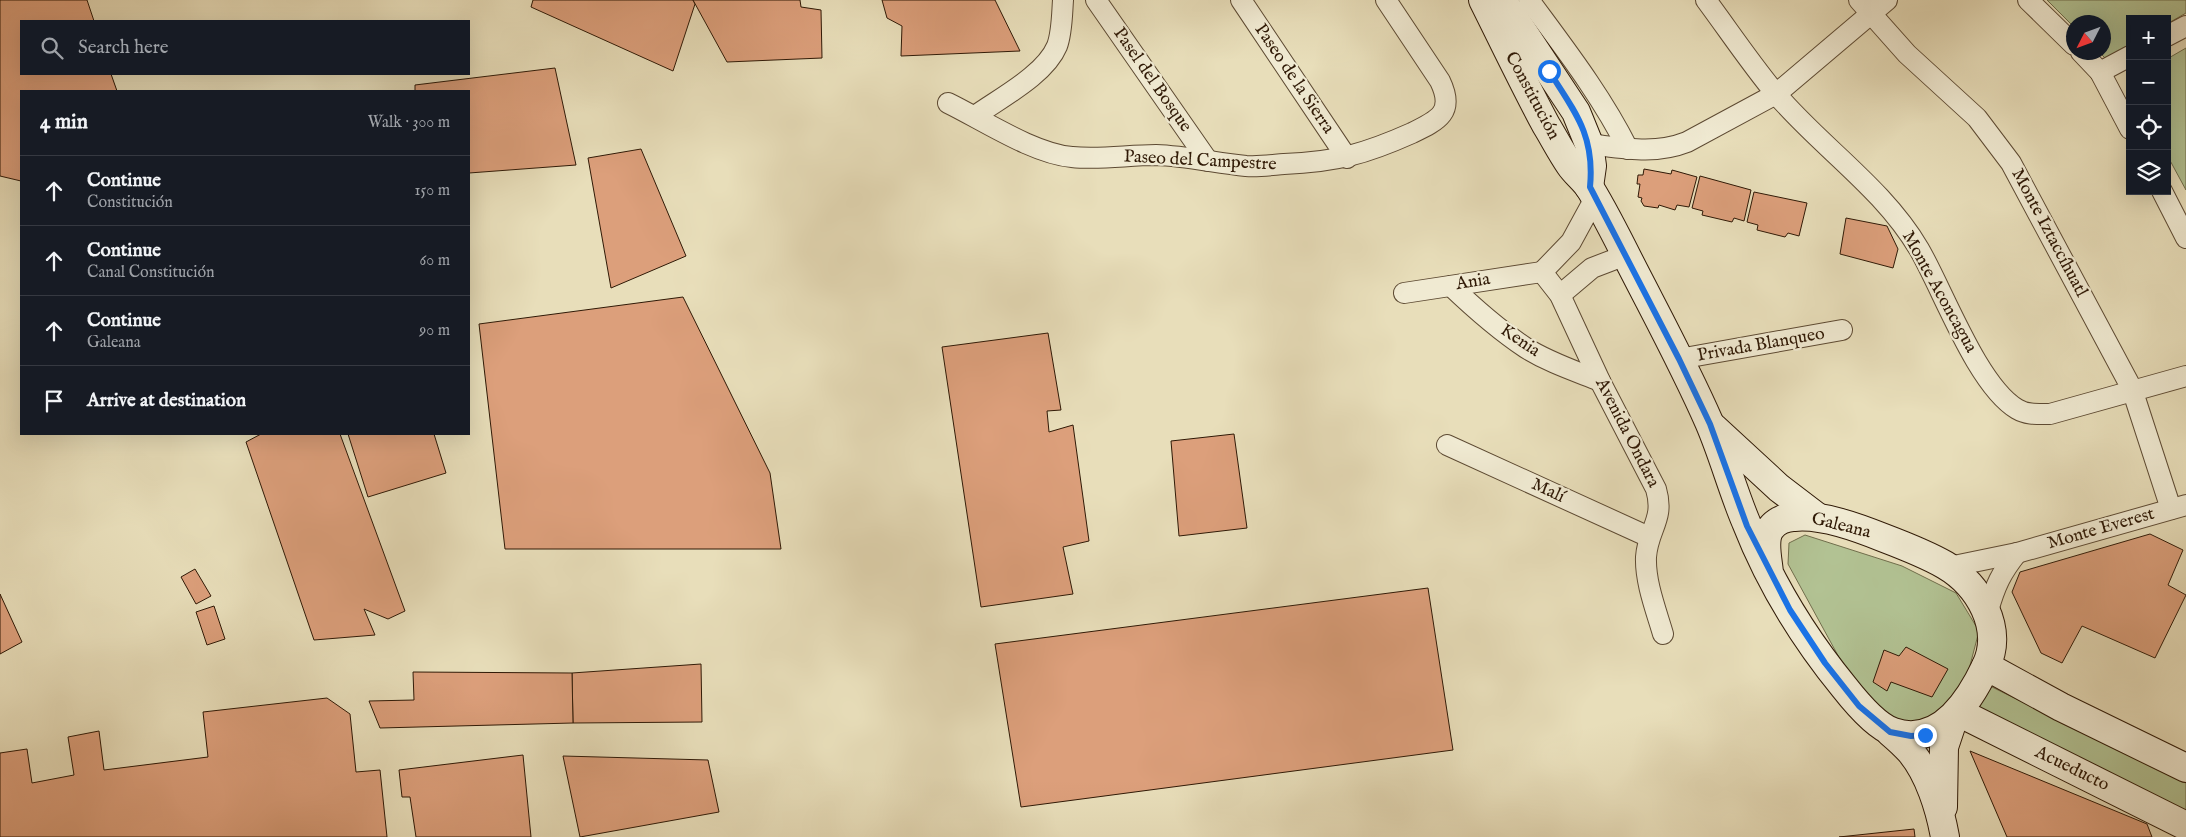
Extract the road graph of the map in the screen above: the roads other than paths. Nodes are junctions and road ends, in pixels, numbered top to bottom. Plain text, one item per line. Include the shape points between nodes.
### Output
1 (1063, 0) edge
2 (1096, 0) edge
3 (1241, 0) edge
4 (1386, 0) edge
5 (1483, 0) edge
6 (1502, 0) edge
7 (1530, 0) edge
8 (1706, 0) edge
9 (1887, 0) edge
10 (2028, 0) edge
11 (1864, 7) edge
12 (2186, 26) edge
13 (2171, 34) edge
14 (2066, 37) edge
15 (2126, 58) edge
16 (2089, 60) edge
17 (2100, 72) junction
18 (1776, 94) junction
19 (948, 103) dead end
20 (975, 116) junction
21 (2126, 121) edge
22 (1589, 144) junction
23 (1628, 149) junction
24 (1347, 158) junction
25 (1208, 160) junction
26 (1592, 192) junction
27 (2164, 195) edge
28 (2186, 238) edge
29 (1571, 242) junction
30 (1626, 255) junction
31 (1592, 268) junction
32 (1542, 272) junction
33 (1451, 286) junction
34 (1404, 293) dead end
35 (1560, 295) junction
36 (1842, 330) dead end
37 (1679, 359) junction
38 (2186, 376) edge
39 (1600, 380) junction
40 (2132, 389) junction
41 (1710, 424) junction
42 (1446, 445) dead end
43 (2179, 507) edge
44 (1817, 517) junction
45 (1649, 537) junction
46 (2017, 553) junction
47 (1949, 567) junction
48 (1770, 573) junction
49 (1988, 611) junction
50 (1663, 634) dead end
51 (1986, 666) junction
52 (1956, 715) junction
53 (1890, 732) junction
54 (2186, 768) edge
55 (2186, 826) edge
56 (1944, 829) edge

1 - 20 street via 1057,45 1048,61
2 - 25 street, Pasel del Bosque
3 - 24 street, Paseo de la Sierra
4 - 24 street, Paseo del Campestre via 1440,80 1448,104 1432,122 1378,148
5 - 26 street, Constitución via 1546,125 1571,167
6 - 22 street, Constitución via 1576,112
7 - 23 street via 1590,82
8 - 18 street, Monte Aconcagua
9 - 11 street
10 - 14 street
11 - 18 street
11 - 40 street, Monte Iztaccíhuatl via 1907,54 1977,118 2011,164
12 - 13 street
15 - 17 street
16 - 17 street
17 - 21 street
18 - 23 street via 1673,148 1651,151
18 - 40 street, Monte Aconcagua via 1897,217 1919,249 1976,359 2008,403 2032,414 2050,414
19 - 20 street, Paseo del Campestre
20 - 25 street, Paseo del Campestre via 1016,138 1072,157 1157,156
22 - 23 street
22 - 26 street, Constitución
24 - 25 street, Paseo del Campestre via 1248,166
26 - 29 street
26 - 30 street, Constitución
27 - 28 street
29 - 31 street
29 - 32 street
30 - 31 street
30 - 37 street, Constitución
31 - 35 street
32 - 33 street, Ania
32 - 35 street, Avenida Ondara
33 - 34 street, Ania
33 - 39 street, Kenia via 1526,348
35 - 39 street, Avenida Ondara
36 - 37 street, Privada Blanqueo
37 - 41 street, Constitución
38 - 40 street, Monte Aconcagua
39 - 45 street, Avenida Ondara via 1656,489 1660,503 1658,517
40 - 43 street, Monte Iztaccíhuatl
41 - 44 street via 1779,488
41 - 48 street, Constitución via 1747,526
42 - 45 street, Malí
43 - 46 street, Monte Everest
44 - 47 street, Galeana via 1868,532
44 - 48 street, Galeana via 1793,516 1773,525 1767,534 1766,549
45 - 50 street, Avenida Ondara via 1648,575
46 - 47 street, Monte Everest
46 - 49 street via 1994,586
47 - 49 street, Galeana via 1971,587
48 - 53 street, Galeana via 1825,663 1859,706
49 - 51 street, Galeana via 1991,651
51 - 52 street, Galeana
51 - 54 street
52 - 53 street, Galeana via 1925,735
52 - 55 street, Acueducto
52 - 56 street, Galeana via 1944,747
53 - 56 street, Galeana via 1911,752 1925,775

